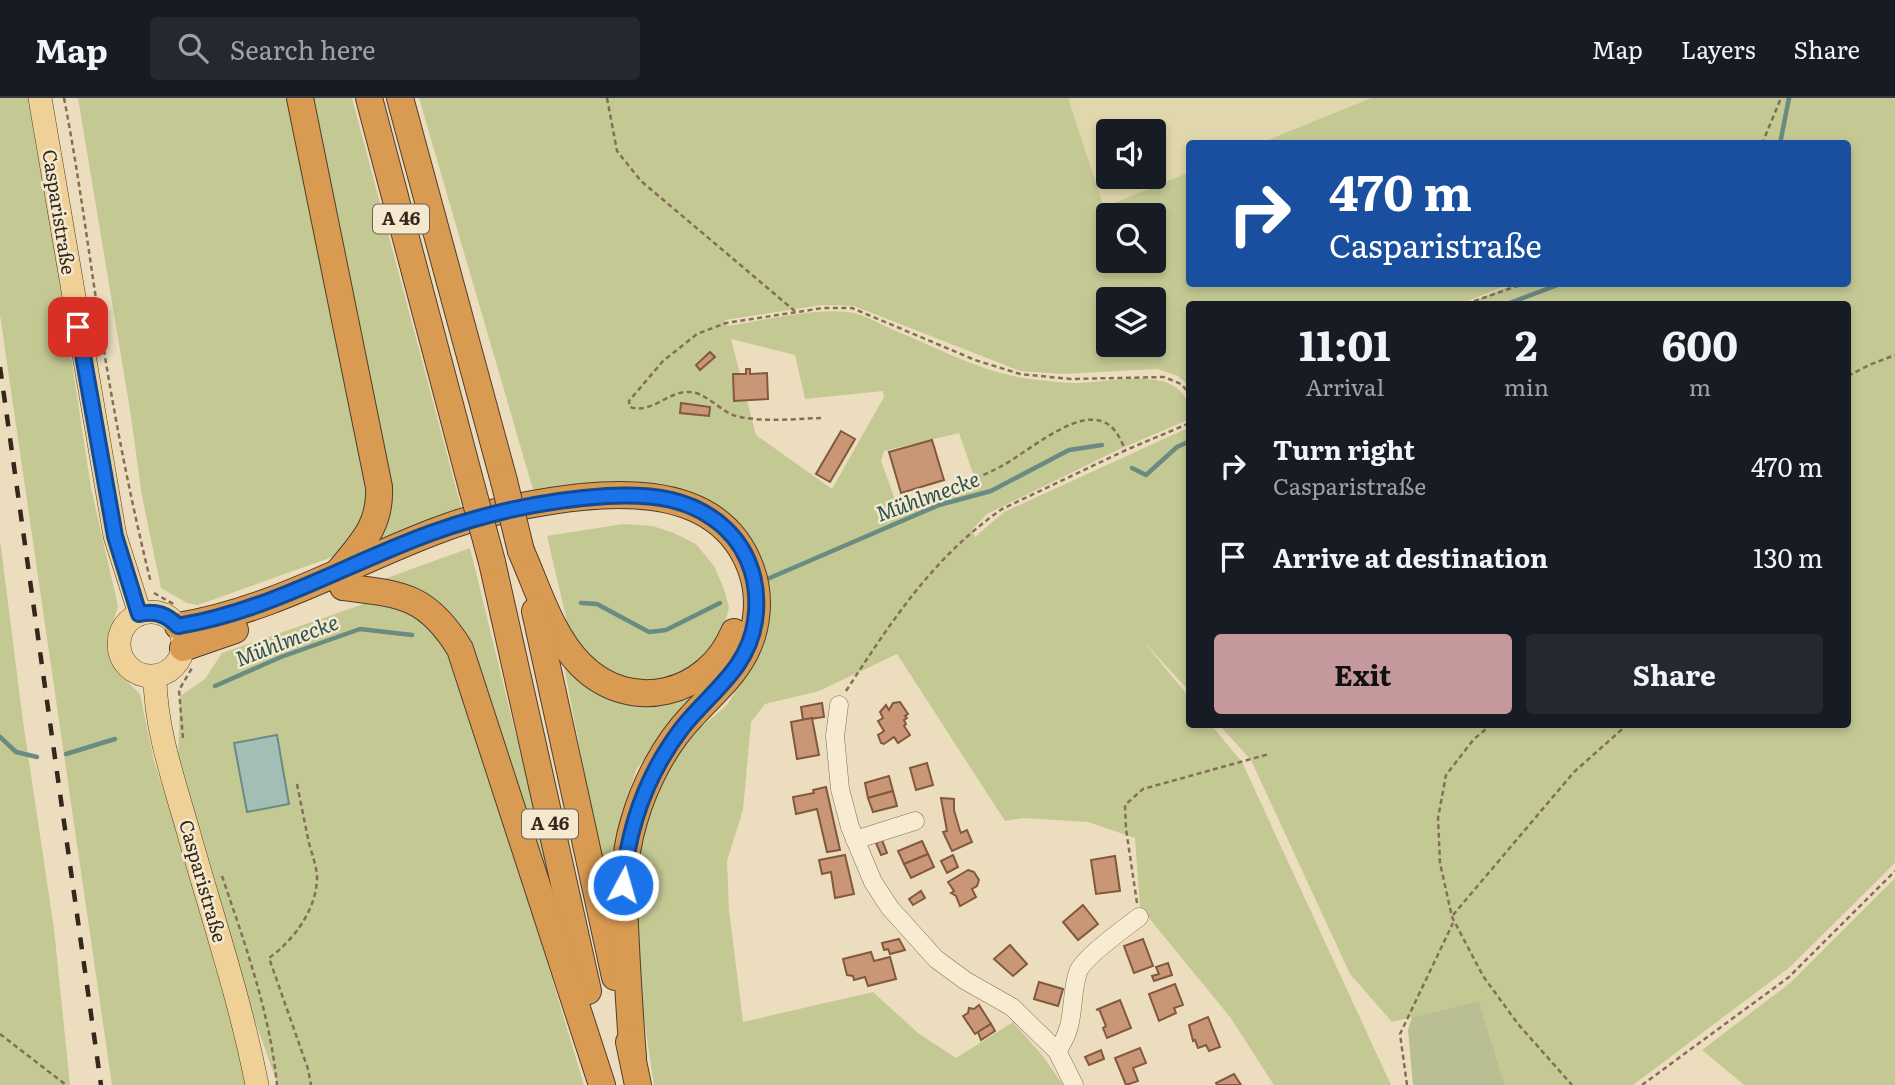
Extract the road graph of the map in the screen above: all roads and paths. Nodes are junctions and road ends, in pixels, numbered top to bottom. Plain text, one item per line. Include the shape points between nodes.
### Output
1 (40, 98) edge
2 (64, 98) edge
3 (300, 98) edge
4 (369, 98) edge
5 (400, 98) edge
6 (607, 98) edge
7 (1781, 98) edge
8 (1764, 140) edge
9 (1514, 287) edge
10 (1475, 301) edge
11 (796, 312) junction
12 (1895, 355) edge
13 (1851, 374) edge
14 (1186, 390) edge
15 (821, 418) dead end
16 (1186, 425) edge
17 (1126, 450) junction
18 (960, 485) dead end
19 (522, 551) junction
20 (339, 581) junction
21 (139, 614) junction
22 (189, 641) junction
23 (155, 676) junction
24 (839, 705) joint
25 (1487, 728) edge
26 (1624, 728) edge
27 (184, 746) dead end
28 (1269, 754) dead end
29 (297, 784) dead end
30 (915, 821) dead end
31 (855, 840) junction
32 (1895, 872) edge
33 (222, 875) dead end
34 (1452, 916) junction
35 (1139, 917) joint
36 (1454, 923) junction
37 (0, 1034) edge
38 (1057, 1052) junction
39 (633, 1057) junction
40 (66, 1085) edge
41 (257, 1085) edge
42 (277, 1085) edge
43 (311, 1085) edge
44 (602, 1085) edge
45 (609, 1085) edge
46 (638, 1085) edge
47 (1074, 1085) edge
48 (1407, 1085) edge
49 (1572, 1085) edge
50 (1642, 1085) edge

1 - 21 main road, Casparistraße via 115,536
2 - 22 path via 138,532 153,592 200,614
3 - 20 highway via 379,486 375,521
4 - 45 highway, A 46, bridge via 492,562
5 - 19 highway, A 46, bridge
6 - 11 path via 617,152 641,181
7 - 8 path
9 - 10 path
11 - 14 path via 852,308 1020,374 1071,379 1164,377
11 - 15 path via 726,323 697,334 663,361 629,401 630,407 638,410 686,392 699,394 737,417
12 - 13 path
16 - 17 path
17 - 18 path via 1112,427 1087,420
17 - 24 path via 1002,509 976,528 903,604
19 - 20 highway via 563,643 582,666 614,686 635,692 672,691 707,673 729,645 740,605 731,566 705,533 662,514 583,514 506,528
19 - 39 highway, A 46
20 - 22 highway via 275,616
20 - 39 highway via 430,533 514,508 589,497 661,496 683,502 716,520 740,547 757,592 751,639 729,678 681,729 657,766 627,845 623,903
20 - 44 highway via 409,598 439,620 460,649
21 - 22 main road via 162,614
21 - 23 main road via 120,634 118,648 132,670
22 - 23 main road via 174,666
22 - 27 path via 179,690
23 - 41 main road, Casparistraße via 166,755 246,1030
24 - 31 street via 835,736 840,789
25 - 34 path via 1446,775 1438,818 1440,863
26 - 34 path via 1574,772
28 - 35 path via 1143,789 1125,805
29 - 43 path via 317,875 308,914 282,949 269,958
30 - 31 street
31 - 38 street via 878,891 927,949 966,981 1012,1007
32 - 50 path via 1789,977
33 - 42 path via 251,964 273,1049
34 - 36 path
35 - 38 street via 1079,969 1068,1037
36 - 48 path via 1400,1034
36 - 49 path via 1483,976
37 - 40 path
38 - 47 street
39 - 46 highway, A 46

